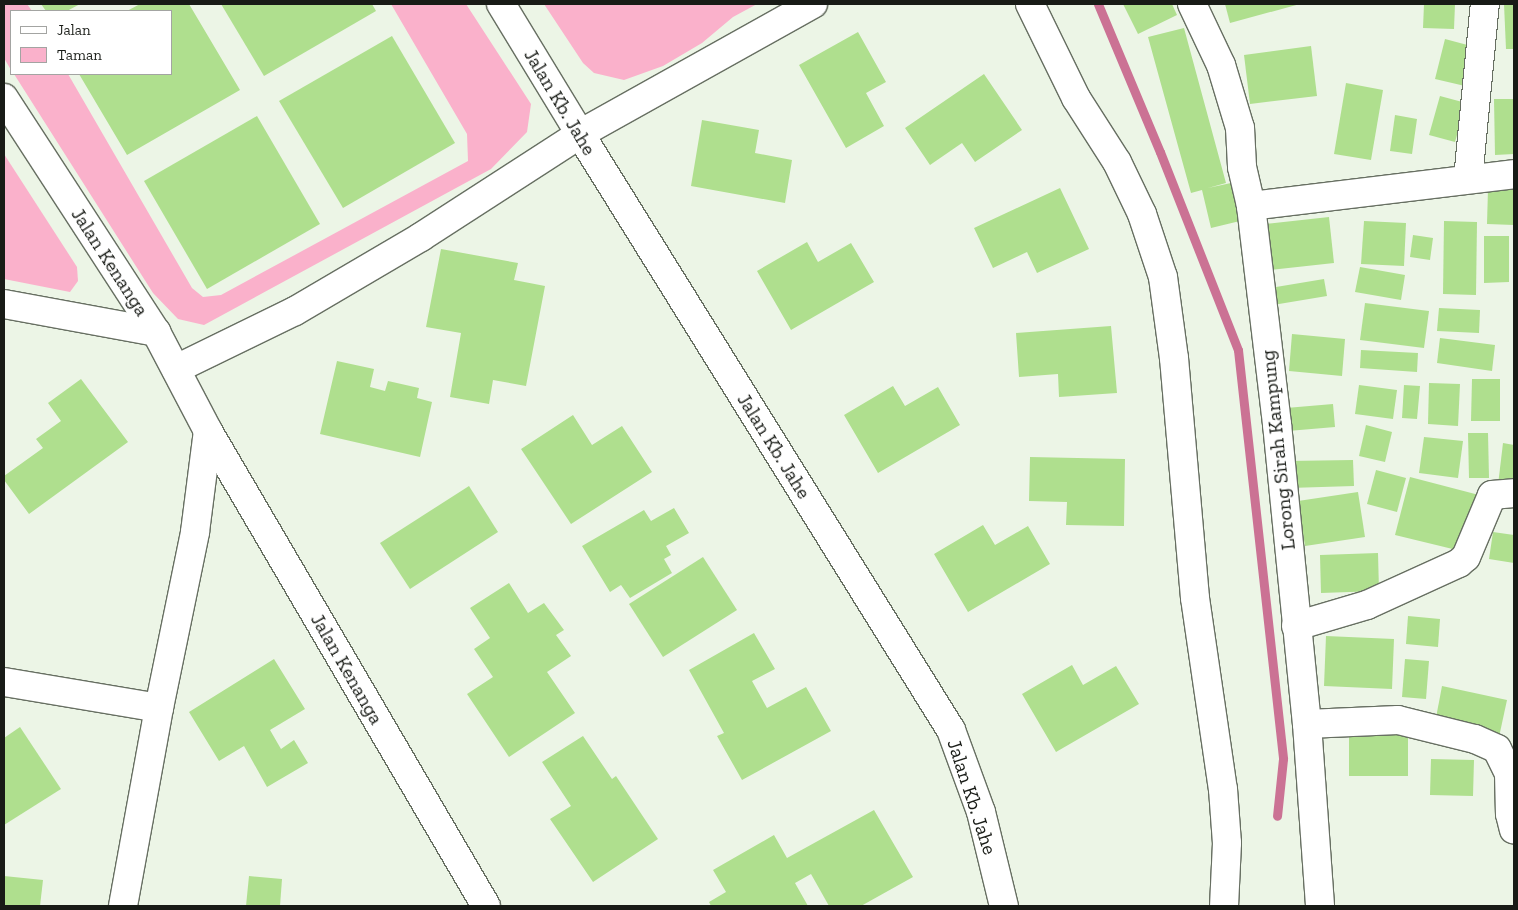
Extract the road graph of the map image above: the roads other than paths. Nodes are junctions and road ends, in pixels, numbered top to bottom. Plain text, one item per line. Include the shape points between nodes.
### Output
1 (501, 4) edge
2 (813, 4) edge
3 (1030, 4) edge
4 (1192, 4) edge
5 (1485, 4) edge
6 (4, 98) edge
7 (580, 134) junction
8 (1514, 174) edge
9 (1468, 179) junction
10 (1251, 206) junction
11 (4, 304) edge
12 (156, 332) junction
13 (176, 369) junction
14 (208, 431) junction
15 (1514, 493) edge
16 (1296, 626) junction
17 (4, 682) edge
18 (159, 708) junction
19 (1307, 724) junction
20 (1514, 830) edge
21 (997, 903) edge
22 (123, 906) edge
23 (486, 906) edge
24 (1224, 906) edge
25 (1320, 906) edge

1 - 7 street, Jalan Kb. Jahe
2 - 7 street
3 - 24 street via 1076,98 1117,162 1142,214 1163,277 1174,358 1195,598 1222,789 1227,843
4 - 10 street, Lorong Sirah Kampung via 1221,65 1240,128 1242,167
5 - 9 street
6 - 12 street, Jalan Kenanga
7 - 13 street via 421,237 295,311
7 - 21 street, Jalan Kb. Jahe via 951,730 980,812
8 - 9 street
9 - 10 street
10 - 16 street, Lorong Sirah Kampung via 1277,424
11 - 12 street
12 - 13 street, Jalan Kenanga
13 - 14 street, Jalan Kenanga
14 - 18 street via 195,532
14 - 23 street, Jalan Kenanga
15 - 16 street via 1492,495 1466,557 1459,562 1367,605
16 - 19 street, Lorong Sirah Kampung
17 - 18 street
18 - 22 street
19 - 20 street via 1398,720 1475,739 1497,749 1509,774 1510,814
19 - 25 street, Lorong Sirah Kampung

